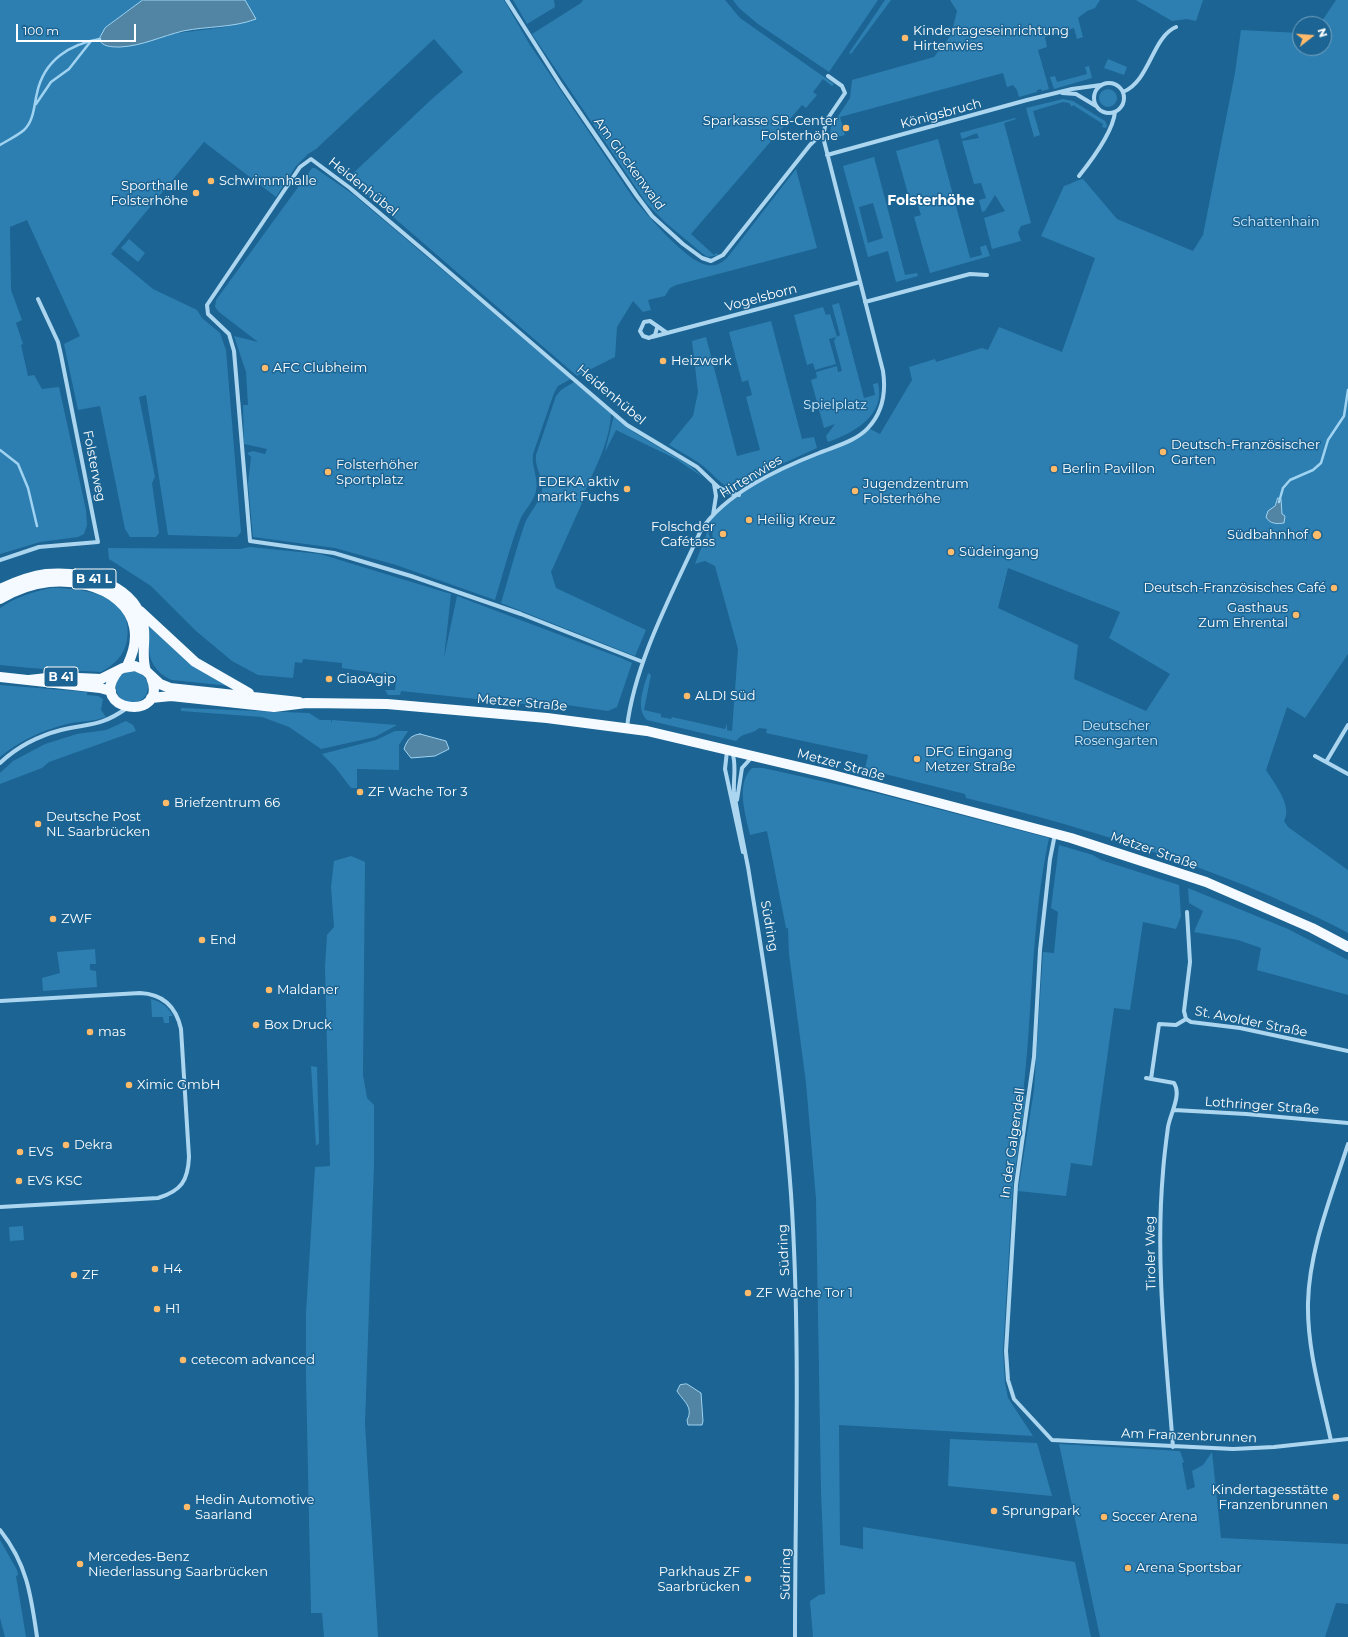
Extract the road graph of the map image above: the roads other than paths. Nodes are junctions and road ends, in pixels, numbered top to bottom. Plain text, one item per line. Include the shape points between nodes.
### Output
1 (507, 0) edge
2 (1176, 27) dead end
3 (828, 76) dead end
4 (1101, 85) junction
5 (1059, 92) junction
6 (1123, 92) junction
7 (1096, 106) junction
8 (1115, 112) junction
9 (823, 136) junction
10 (827, 156) junction
11 (1079, 176) dead end
12 (987, 275) dead end
13 (860, 282) junction
14 (38, 299) dead end
15 (865, 302) junction
16 (657, 328) junction
17 (668, 333) junction
18 (652, 337) junction
19 (714, 484) junction
20 (739, 495) junction
21 (713, 515) junction
22 (0, 560) edge
23 (0, 589) edge
24 (0, 599) edge
25 (137, 608) junction
26 (643, 662) junction
27 (127, 666) junction
28 (118, 671) junction
29 (149, 674) junction
30 (0, 677) edge
31 (29, 680) junction
32 (111, 691) junction
33 (257, 696) junction
34 (151, 698) junction
35 (306, 704) junction
36 (127, 708) junction
37 (1348, 725) edge
38 (627, 727) junction
39 (730, 751) junction
40 (753, 756) junction
41 (1315, 756) dead end
42 (1326, 762) junction
43 (0, 764) edge
44 (1348, 774) edge
45 (737, 804) junction
46 (1056, 833) junction
47 (747, 866) junction
48 (1186, 912) dead end
49 (1348, 947) edge
50 (0, 1001) edge
51 (1186, 1019) junction
52 (1348, 1052) edge
53 (1174, 1110) junction
54 (1348, 1123) edge
55 (1348, 1144) edge
56 (0, 1207) edge
57 (1348, 1439) edge
58 (1052, 1440) joint
59 (1331, 1441) junction
60 (1172, 1446) junction
61 (0, 1530) edge
62 (37, 1637) edge
63 (795, 1637) edge

1 - 9 street, Am Glockenwald via 561,85 644,206 683,244 707,261 723,255 810,145
2 - 6 street via 1167,33 1135,85
3 - 9 street via 842,86 845,93 826,121
4 - 5 street, Königsbruch
4 - 6 street, Königsbruch via 1111,83 1120,87
4 - 7 street via 1093,96
5 - 7 street, Königsbruch via 1076,94
5 - 10 street, Königsbruch
6 - 8 street via 1122,106
7 - 8 street, Königsbruch via 1102,112
8 - 11 street via 1108,130
9 - 10 street, Hirtenwies
10 - 13 street, Hirtenwies
12 - 15 street via 970,274
13 - 15 street, Hirtenwies
13 - 17 street, Vogelsborn
14 - 22 street, Folsterweg via 58,342 98,542 39,547
15 - 20 street, Hirtenwies via 884,383 882,405 872,423 856,437 793,464
16 - 17 street
16 - 18 street
16 - 18 street via 654,322 650,321 641,325 640,331 643,336
17 - 18 street, Vogelsborn
19 - 20 street, Heidenhübel
19 - 21 street via 716,496
19 - 26 street, Heidenhübel via 697,467 627,425 342,182 311,159 300,167 207,305 208,314 229,334 234,351 250,541 334,552 521,614
20 - 21 street, Hirtenwies
21 - 26 street, Hirtenwies via 701,530
23 - 25 main road, B 41 L via 34,576 74,574 110,585 129,598
24 - 27 main road, B 41 L via 23,587 50,582 90,586 112,595 127,609 134,624 134,648
25 - 29 main road, B 41 L via 144,627 143,662
25 - 33 main road via 195,662
26 - 38 street, Hirtenwies via 630,704
27 - 28 main road
27 - 29 main road, Metzer Straße via 139,667
28 - 31 main road, B 41 via 101,679 56,676
28 - 32 main road via 112,680
29 - 33 main road, Metzer Straße via 160,684 170,688
29 - 34 main road via 154,687
30 - 31 main road, B 41
31 - 32 main road, B 41
32 - 36 main road via 117,702
33 - 35 main road, Metzer Straße
34 - 35 main road, Metzer Straße via 172,696 274,707
34 - 36 main road, Metzer Straße via 139,708
35 - 38 main road, Metzer Straße via 387,704
36 - 43 street via 99,724 42,736
37 - 42 street
38 - 39 main road, Metzer Straße
39 - 40 main road, Metzer Straße
39 - 45 street, Südring via 734,760
39 - 47 street, Südring via 725,769
40 - 45 street, Südring via 742,768
40 - 46 main road, Metzer Straße
41 - 42 street
42 - 44 street
45 - 47 street, Südring
46 - 49 main road, Metzer Straße via 1206,882 1312,928
46 - 58 street, In der Galgendell via 1049,866 1040,950 1034,1057 1016,1185 1006,1351 1008,1380 1014,1399
47 - 63 street, Südring via 773,1018 791,1195 796,1287
48 - 51 street, St. Avolder Straße via 1190,962 1184,1011
50 - 56 street via 140,993 154,995 167,1001 174,1009 181,1029 189,1157 188,1172 183,1183 170,1194 158,1198
51 - 52 street, St. Avolder Straße
51 - 53 street, Tiroler Weg via 1176,1025 1159,1024 1149,1079 1174,1083 1177,1087
53 - 54 street, Lothringer Straße
53 - 60 street, Tiroler Weg via 1169,1124 1163,1168 1159,1234
55 - 59 street via 1316,1249 1308,1303 1311,1348
57 - 59 street, Am Franzenbrunnen
58 - 60 street, Am Franzenbrunnen
59 - 60 street, Am Franzenbrunnen via 1233,1449
61 - 62 street via 16,1552 27,1579

